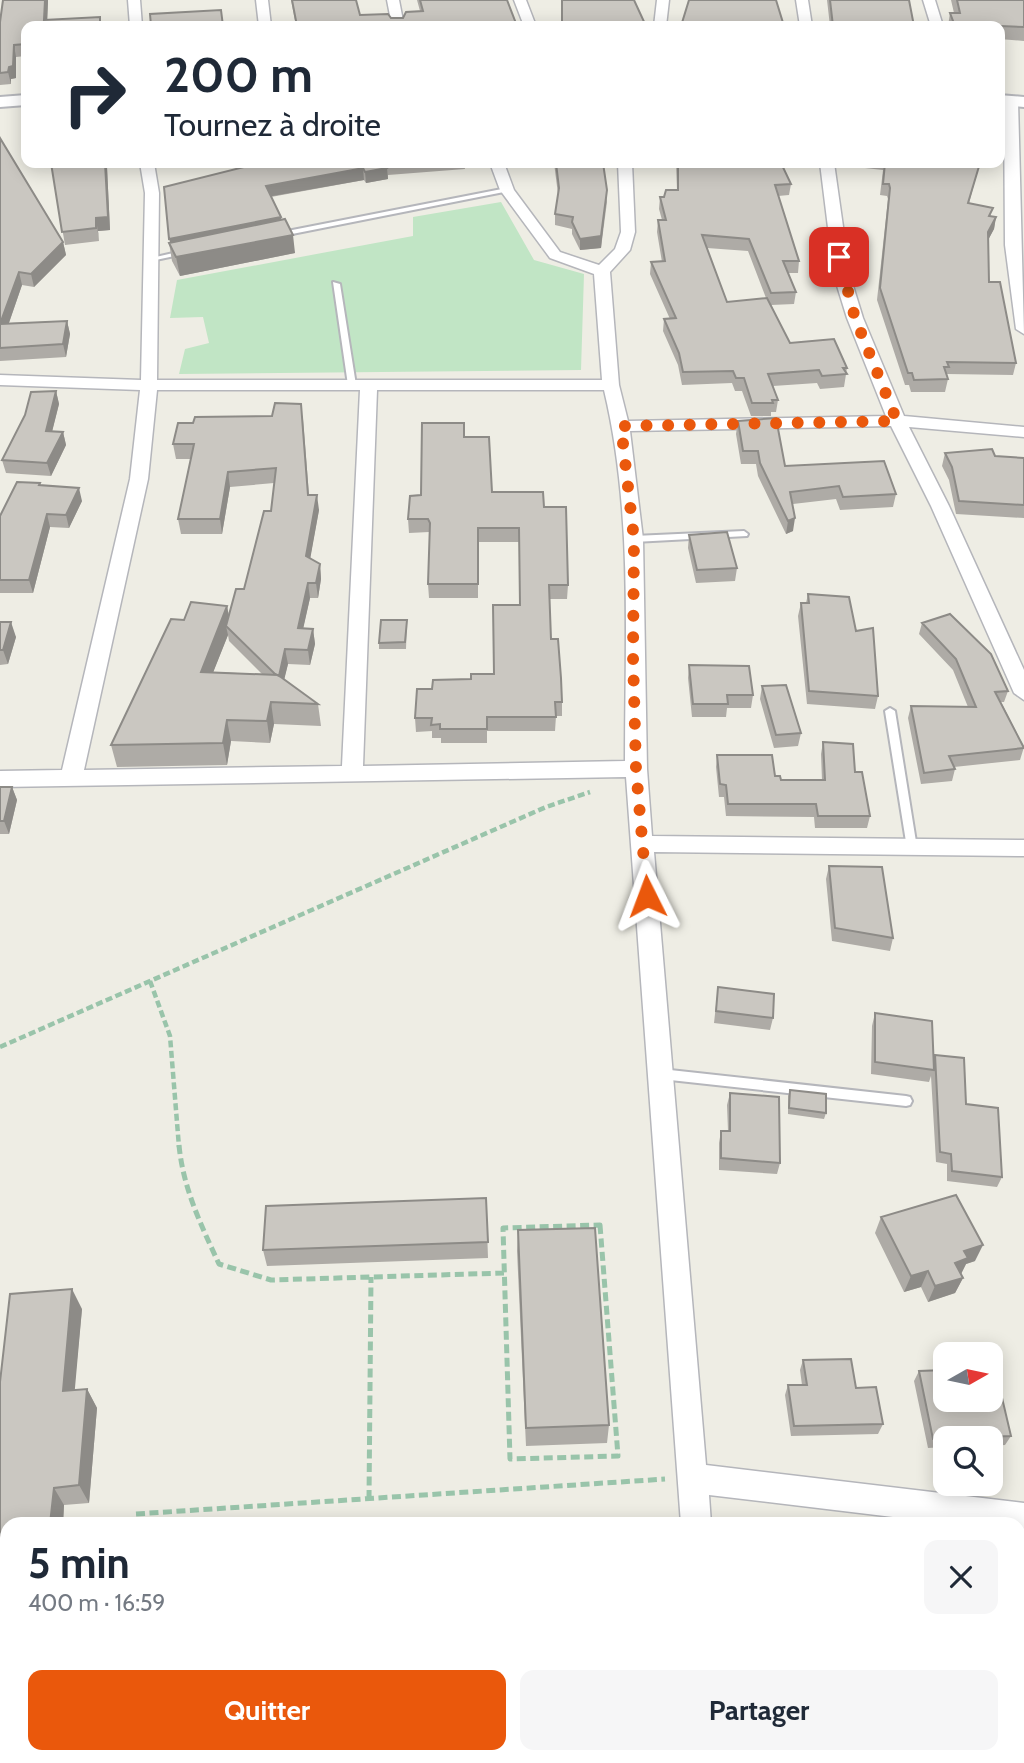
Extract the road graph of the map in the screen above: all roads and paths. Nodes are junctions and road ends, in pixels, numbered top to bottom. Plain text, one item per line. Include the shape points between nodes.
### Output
1 (134, 0) edge
2 (262, 0) edge
3 (393, 0) edge
4 (520, 0) edge
5 (663, 0) edge
6 (802, 0) edge
7 (929, 0) edge
8 (136, 21) edge
9 (264, 21) edge
10 (397, 21) edge
11 (528, 21) edge
12 (661, 21) edge
13 (805, 21) edge
14 (935, 21) edge
15 (21, 100) edge
16 (1011, 101) edge
17 (0, 102) edge
18 (149, 168) edge
19 (499, 168) edge
20 (625, 168) edge
21 (828, 168) edge
22 (507, 190) junction
23 (268, 236) edge
24 (190, 252) edge
25 (151, 259) junction
26 (602, 271) junction
27 (336, 284) dead end
28 (1024, 329) edge
29 (0, 380) edge
30 (149, 384) junction
31 (611, 384) junction
32 (360, 385) junction
33 (897, 421) junction
34 (621, 426) junction
35 (1024, 432) edge
36 (744, 534) dead end
37 (634, 539) junction
38 (1024, 693) edge
39 (890, 711) dead end
40 (636, 769) junction
41 (352, 773) junction
42 (71, 778) junction
43 (0, 779) edge
44 (644, 844) junction
45 (912, 848) junction
46 (1024, 848) edge
47 (150, 981) junction
48 (0, 1047) edge
49 (661, 1074) junction
50 (906, 1101) dead end
51 (504, 1273) junction
52 (371, 1277) junction
53 (693, 1478) junction
54 (369, 1499) junction
55 (136, 1514) dead end
56 (696, 1517) edge
57 (1016, 1517) edge

1 - 8 street
2 - 9 street
3 - 10 street
4 - 11 street
5 - 12 street
6 - 13 street
7 - 14 street
15 - 17 street
16 - 28 street via 1013,245
18 - 25 street via 158,191
19 - 22 street
20 - 26 street via 628,232 622,250
21 - 33 street via 842,276
22 - 23 lane
22 - 26 street via 555,255
24 - 25 lane
25 - 30 street
26 - 31 street
27 - 32 lane
29 - 30 street
30 - 32 street
30 - 42 street via 139,479
31 - 32 street
31 - 34 street
32 - 41 street
33 - 34 street
33 - 35 street
33 - 38 street
34 - 37 street
36 - 37 lane
37 - 40 street
39 - 45 lane
40 - 41 street
40 - 44 street
40 - 47 path
41 - 42 street
42 - 43 street
44 - 45 street
44 - 49 street
45 - 46 street
47 - 48 path
47 - 52 path via 170,1036 181,1165 193,1209 219,1264 271,1280
49 - 50 lane
49 - 53 street
51 - 51 path via 510,1459 618,1456 600,1225 503,1228
51 - 52 path
52 - 54 path
53 - 54 path
53 - 56 street
53 - 57 street
54 - 55 path

